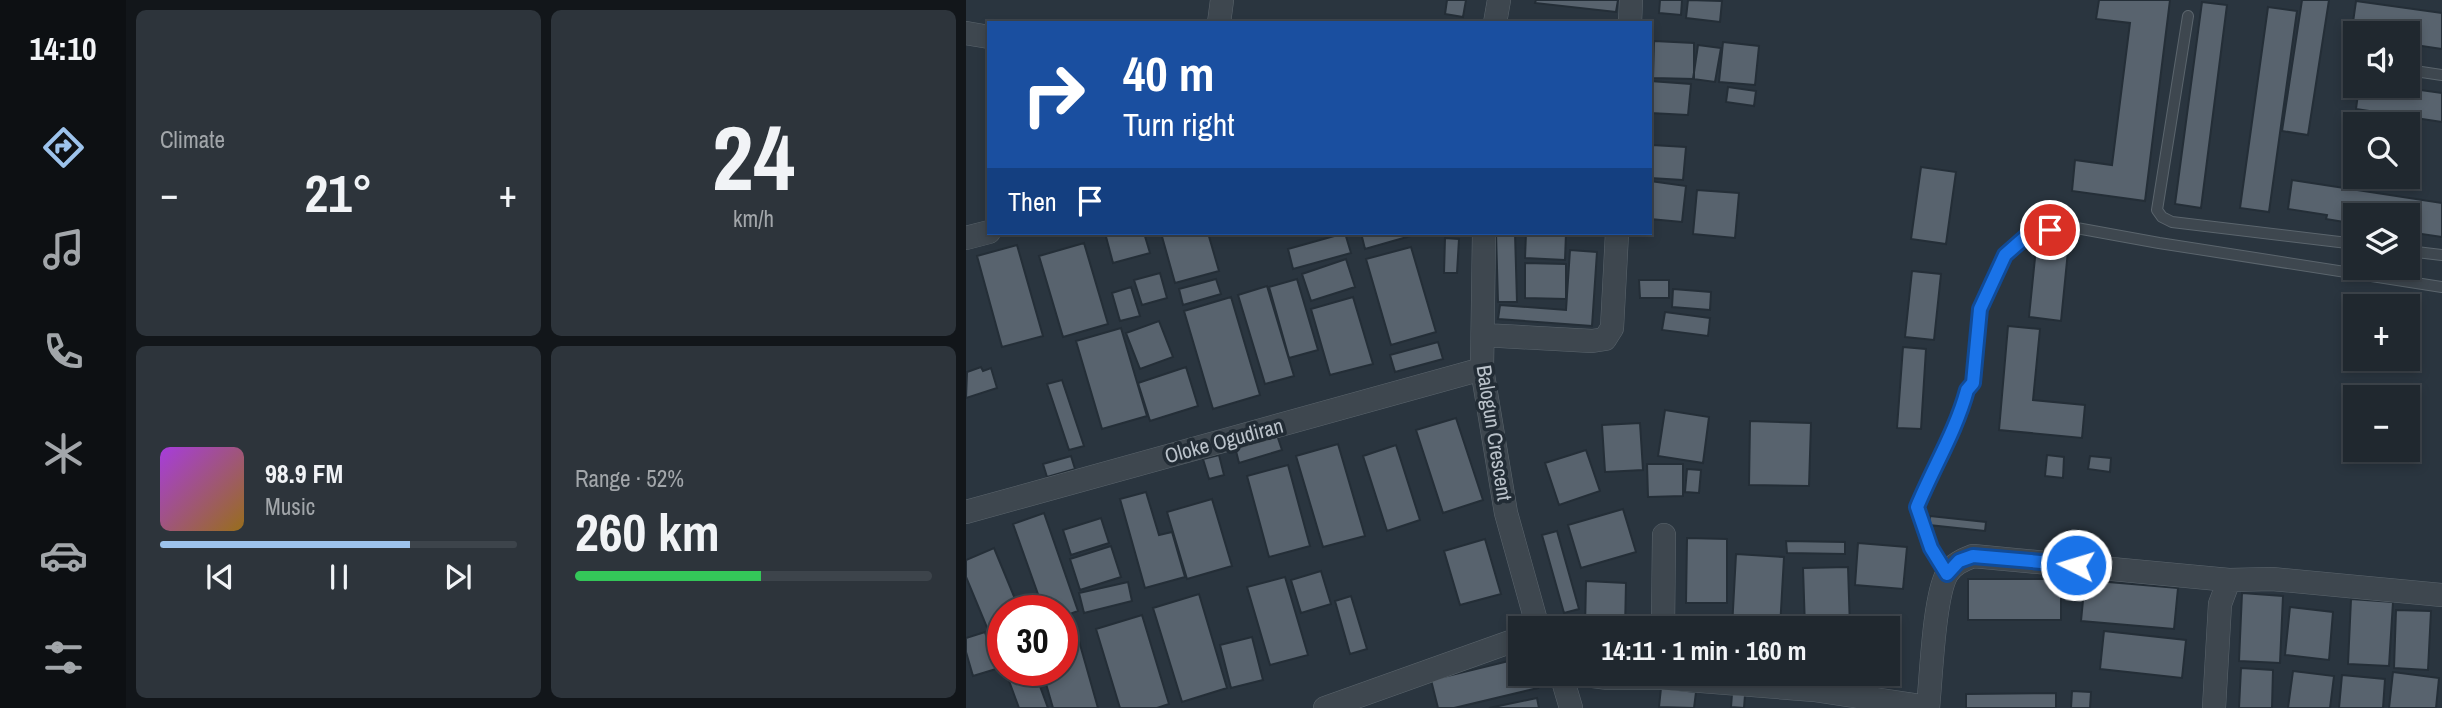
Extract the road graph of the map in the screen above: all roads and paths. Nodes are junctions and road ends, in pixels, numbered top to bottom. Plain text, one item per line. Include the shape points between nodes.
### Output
1 (1222, 0) edge
2 (1499, 0) edge
3 (1631, 0) edge
4 (2188, 16) dead end
5 (1219, 21) edge
6 (1495, 21) edge
7 (1630, 21) edge
8 (966, 33) edge
9 (987, 37) edge
10 (2420, 72) edge
11 (2442, 75) edge
12 (987, 233) edge
13 (1484, 235) edge
14 (1617, 235) edge
15 (966, 238) edge
16 (2343, 242) edge
17 (2420, 252) edge
18 (2442, 255) edge
19 (2442, 287) edge
20 (1483, 335) junction
21 (1482, 369) junction
22 (966, 512) edge
23 (1664, 535) dead end
24 (1947, 574) junction
25 (2229, 580) junction
26 (2442, 595) edge
27 (1535, 616) edge
28 (1663, 616) edge
29 (1508, 643) edge
30 (1565, 686) edge
31 (1766, 686) edge
32 (1325, 708) edge
33 (1571, 708) edge
34 (1928, 708) edge
35 (2214, 708) edge

1 - 5 street
2 - 6 street
3 - 7 street
4 - 16 lane via 2157,209 2162,217 2172,222
8 - 9 street
10 - 11 lane
12 - 15 street
13 - 20 street, Balogun Crescent
14 - 20 street via 1612,328 1605,339
17 - 18 lane
19 - 24 lane via 2071,228 2030,233 2005,255 1980,309 1973,383 1917,507 1931,548
20 - 21 street, Balogun Crescent
21 - 22 street, Oloke Ogudiran
21 - 27 street, Balogun Crescent via 1506,513
23 - 28 street
24 - 25 street via 1959,561 1973,556
24 - 34 street via 1939,594
25 - 26 street via 2272,579
25 - 35 street via 2220,604
29 - 32 street
30 - 33 street
31 - 34 street

